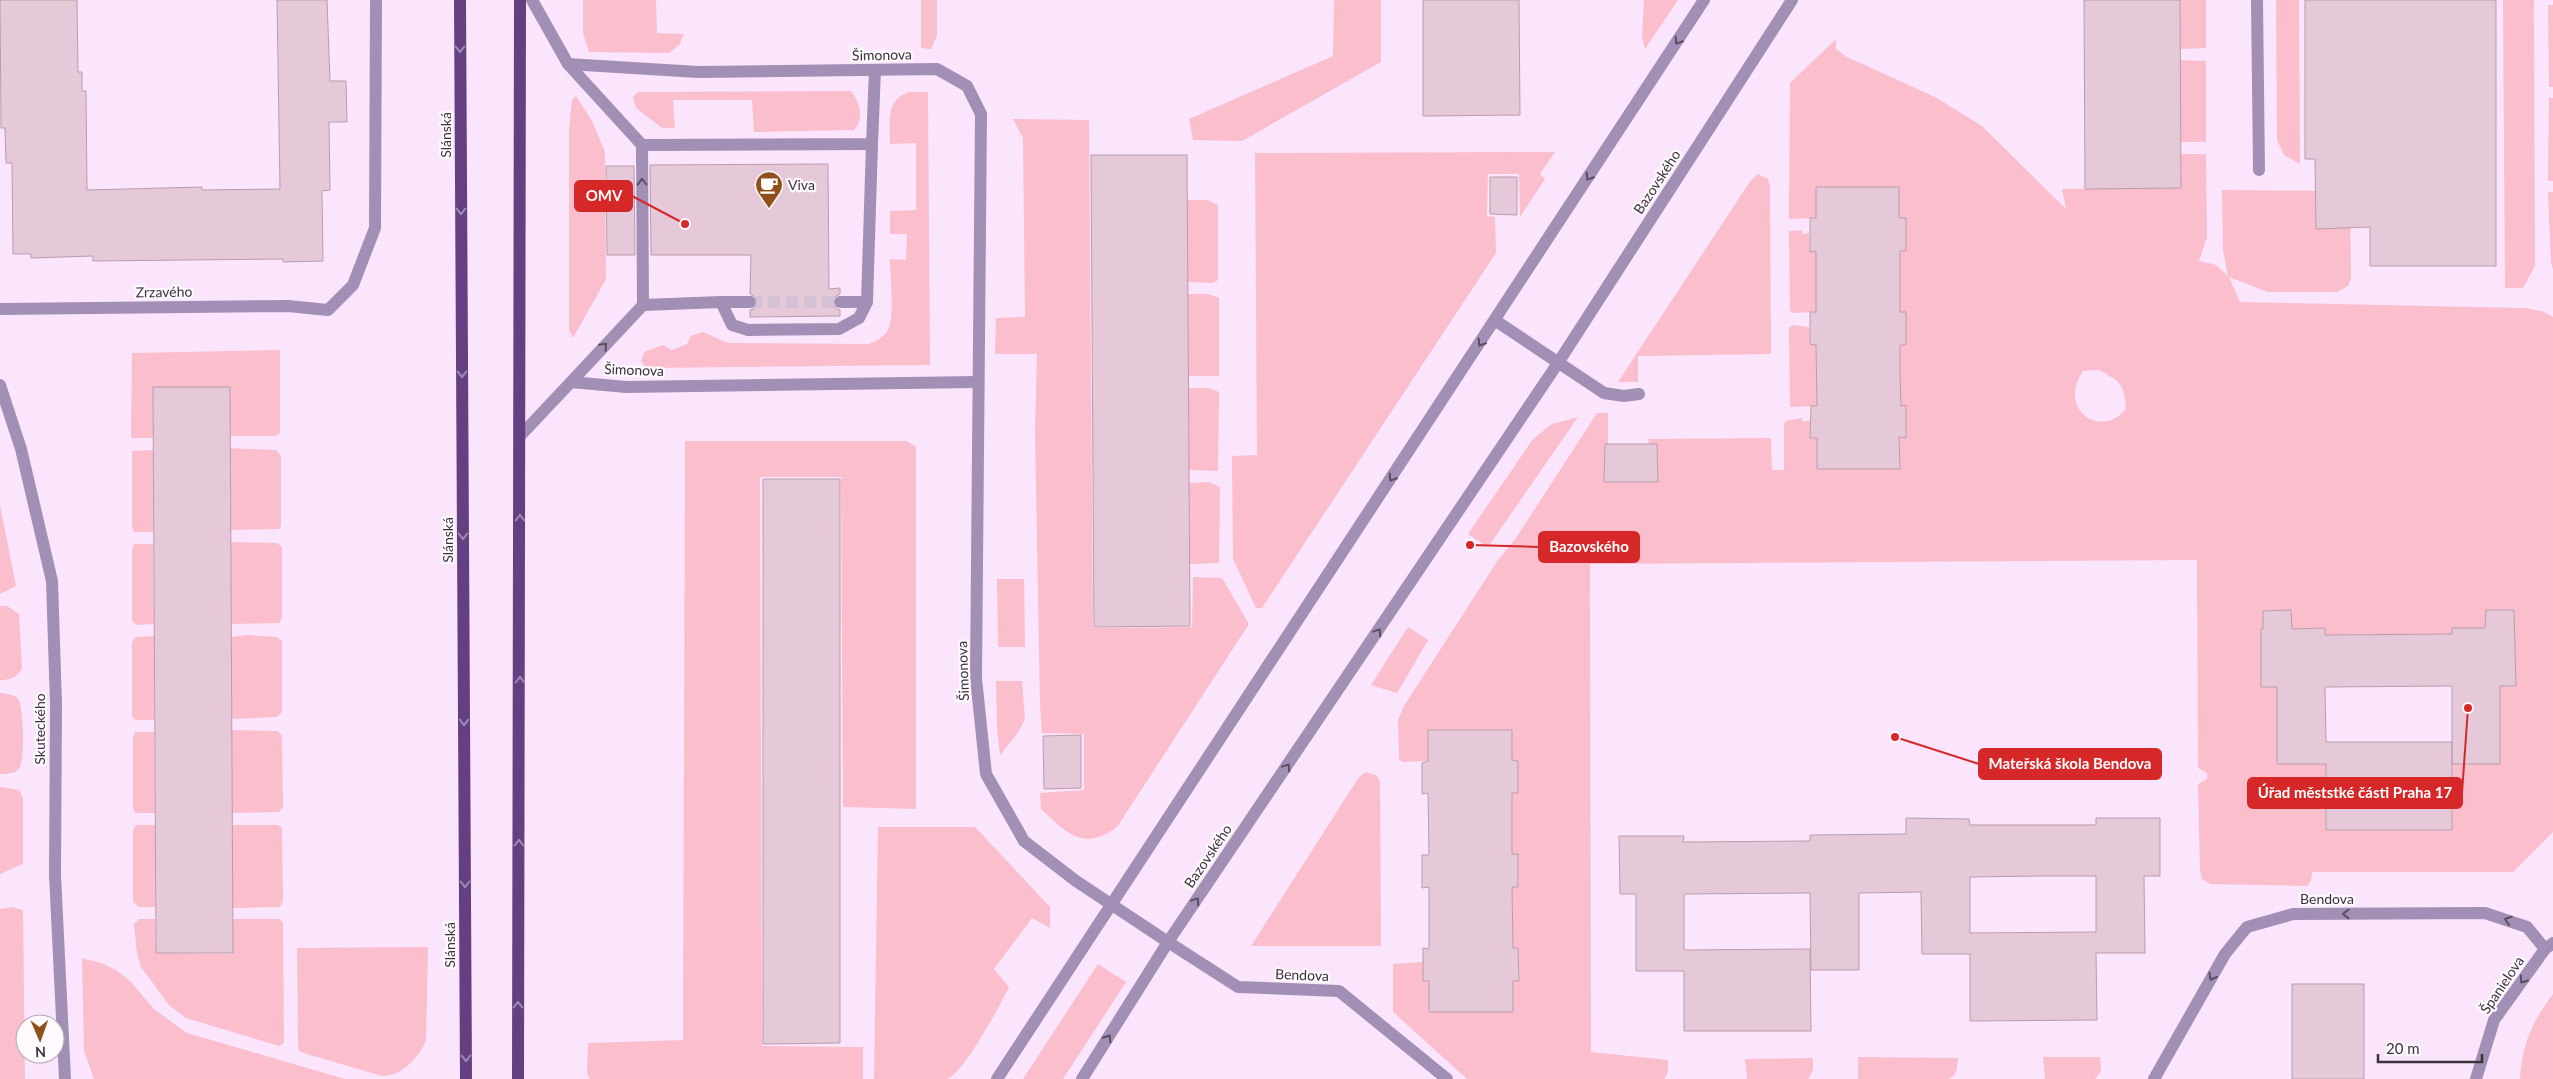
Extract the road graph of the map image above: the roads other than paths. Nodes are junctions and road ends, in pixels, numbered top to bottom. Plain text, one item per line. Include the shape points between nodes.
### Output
1 (376, 0) edge
2 (460, 0) edge
3 (520, 0) edge
4 (532, 0) edge
5 (1704, 0) edge
6 (1792, 0) edge
7 (2256, 0) edge
8 (568, 64) junction
9 (875, 70) junction
10 (872, 144) junction
11 (642, 145) junction
12 (2259, 170) dead end
13 (721, 302) junction
14 (750, 302) tunnel mouth
15 (840, 302) tunnel mouth
16 (867, 302) junction
17 (644, 305) junction
18 (0, 309) edge
19 (1496, 321) junction
20 (1558, 363) junction
21 (571, 382) junction
22 (978, 382) junction
23 (0, 385) edge
24 (1639, 394) dead end
25 (521, 435) junction
26 (1112, 904) junction
27 (1168, 942) junction
28 (2549, 946) edge
29 (65, 1079) edge
30 (466, 1079) edge
31 (518, 1079) edge
32 (997, 1079) edge
33 (1082, 1079) edge
34 (1447, 1079) edge
35 (2154, 1079) edge
36 (2476, 1079) edge

1 - 18 street, Zrzavého via 375,228 353,285 328,310 288,306
2 -> 30 main road, Slánská
3 - 25 main road
4 - 8 street
5 -> 19 street
6 - 20 street, Bazovského
7 - 12 street
8 - 9 street, Šimonova via 698,72
8 - 11 street
9 - 10 street
9 - 22 street, Šimonova via 937,69 967,86 981,114
10 - 11 street
10 - 16 street
17 -> 11 street
13 - 14 street
13 - 16 street via 732,325 757,330 839,329 859,318
13 - 17 street
15 - 16 street
21 -> 17 street
19 - 20 street
19 -> 26 street
20 - 24 street via 1604,393
27 -> 20 street, Bazovského
21 - 22 street, Šimonova via 626,387
21 - 25 street
22 - 26 street, Šimonova via 976,678 986,774 1024,841
23 - 29 street, Skuteckého via 21,449 52,581 56,704 55,875
31 -> 25 main road
26 - 27 street, Šimonova
26 - 32 street
33 -> 27 street, Bazovského
27 - 34 street, Bendova via 1238,987 1339,991
28 -> 35 street, Bendova via 2527,927 2486,913 2294,914 2247,927 2225,954
28 -> 36 street, Španielova via 2494,1020

